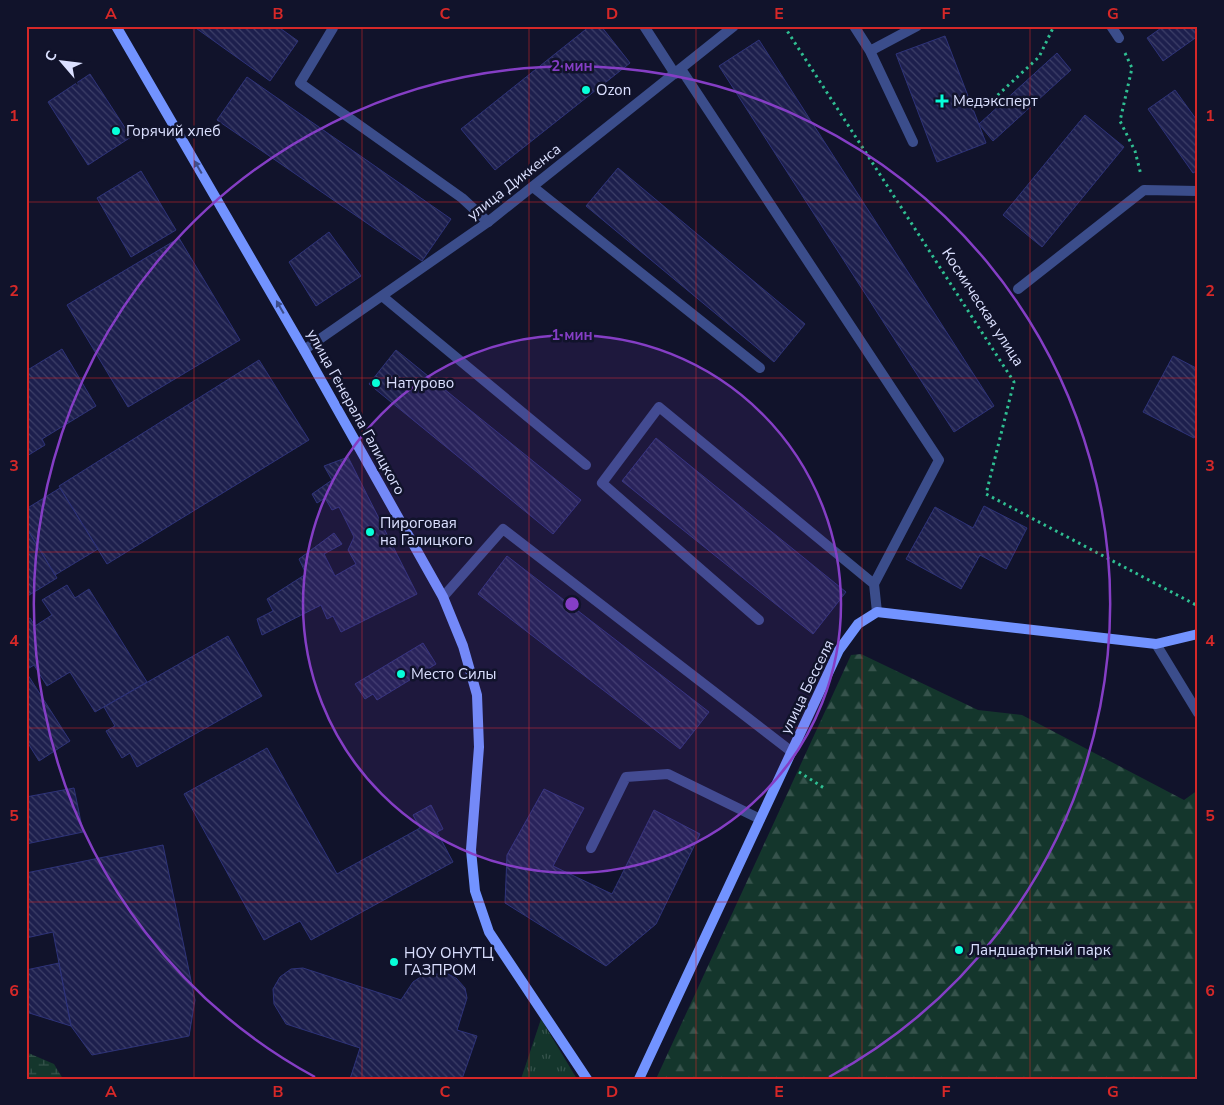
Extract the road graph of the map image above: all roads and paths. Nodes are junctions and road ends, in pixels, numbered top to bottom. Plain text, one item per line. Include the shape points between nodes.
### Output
1 (116, 26) edge
2 (331, 26) edge
3 (644, 26) edge
4 (734, 26) edge
5 (784, 26) edge
6 (854, 26) edge
7 (917, 26) edge
8 (1054, 26) edge
9 (1111, 26) edge
10 (1119, 38) joint
11 (870, 51) junction
12 (678, 72) junction
13 (988, 104) dead end
14 (913, 142) dead end
15 (533, 187) junction
16 (1144, 190) junction
17 (1198, 191) edge
18 (488, 222) junction
19 (1018, 290) dead end
20 (382, 296) junction
21 (304, 350) junction
22 (760, 368) dead end
23 (586, 465) dead end
24 (874, 584) junction
25 (443, 597) junction
26 (1198, 606) edge
27 (877, 612) junction
28 (759, 620) dead end
29 (1198, 634) edge
30 (1156, 644) junction
31 (1198, 713) edge
32 (792, 752) junction
33 (786, 763) junction
34 (824, 788) dead end
35 (760, 819) junction
36 (591, 848) dead end
37 (587, 1079) edge
38 (639, 1079) edge

21 -> 1 street, улица Генерала Галицкого
2 - 18 street via 333,28 300,83 462,198
3 - 12 street
4 - 12 street, улица Диккенса
5 - 26 path, Космическая улица via 1014,382 986,494
6 - 11 street
7 - 11 street
8 - 13 path via 1039,57
9 - 10 street
10 - 16 path via 1132,68 1120,121 1135,151
11 - 14 street
12 - 15 street, улица Диккенса
12 - 24 street via 939,460
15 - 18 street, улица Диккенса
15 - 22 street
16 - 17 street
16 - 19 street
18 - 20 street, улица Диккенса
20 - 21 street, улица Диккенса
20 - 23 street
21 - 25 street, улица Генерала Галицкого
24 - 27 street
24 - 28 street via 659,407 602,483
25 - 32 street via 503,529
25 - 37 street, улица Генерала Галицкого via 463,646 477,695 479,747 471,850 475,891 489,932
27 - 30 street
27 - 32 street, улица Бесселя via 858,624 839,650
29 - 30 street
30 - 31 street
32 - 33 street, улица Бесселя
33 - 34 path
33 - 35 street, улица Бесселя
35 - 36 street via 668,774 626,777
35 - 38 street, улица Бесселя

